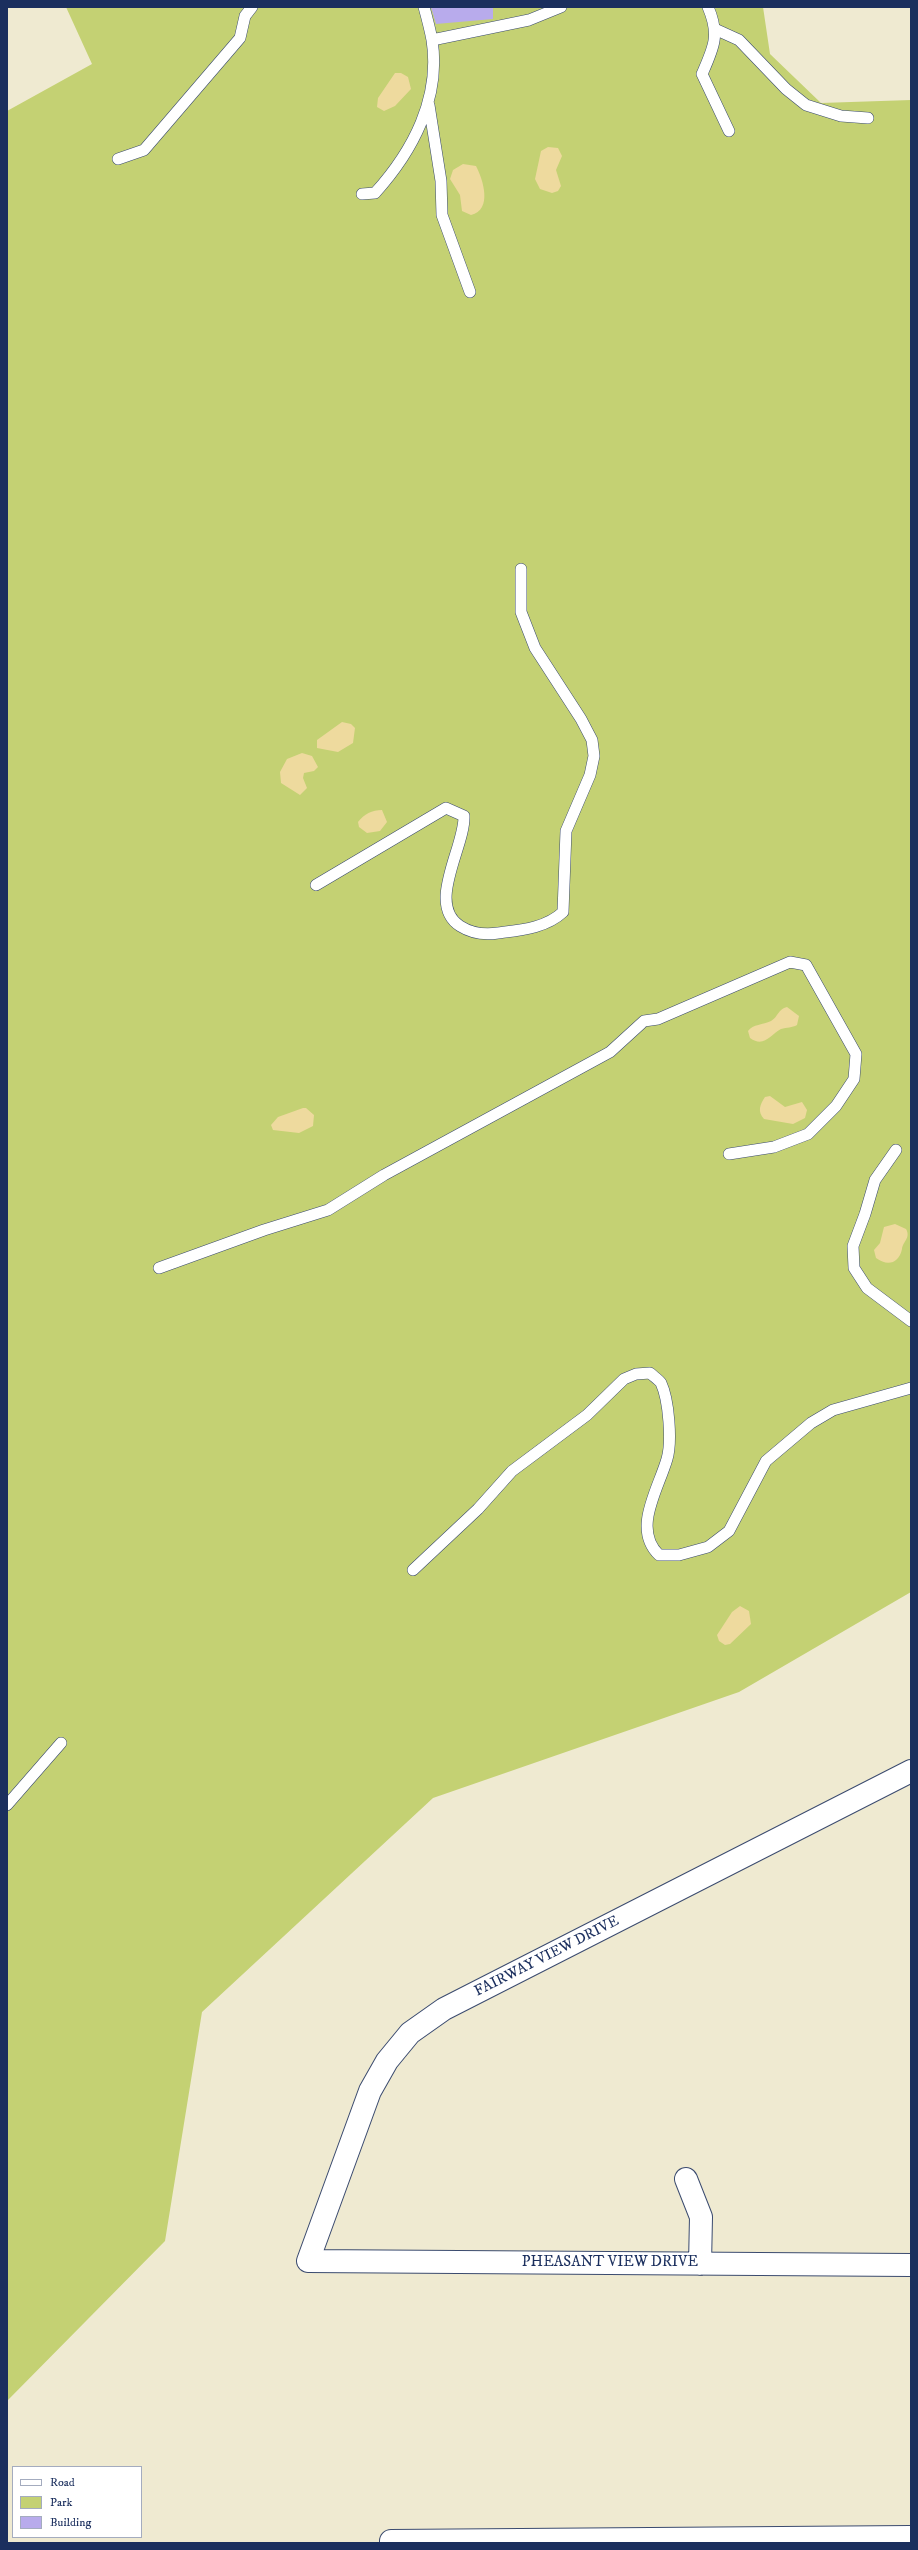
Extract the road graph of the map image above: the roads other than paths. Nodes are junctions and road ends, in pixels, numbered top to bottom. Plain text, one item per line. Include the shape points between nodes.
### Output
1 (252, 7) edge
2 (424, 7) edge
3 (562, 7) edge
4 (708, 7) edge
5 (716, 30) junction
6 (432, 40) junction
7 (429, 105) junction
8 (868, 118) dead end
9 (729, 131) dead end
10 (118, 159) dead end
11 (362, 194) dead end
12 (470, 292) dead end
13 (521, 569) dead end
14 (316, 885) dead end
15 (896, 1150) dead end
16 (729, 1154) dead end
17 (159, 1268) dead end
18 (911, 1321) edge
19 (911, 1388) edge
20 (413, 1570) dead end
21 (61, 1743) dead end
22 (911, 1771) edge
23 (7, 1805) edge
24 (686, 2179) dead end
25 (308, 2261) joint
26 (700, 2264) junction
27 (911, 2265) edge
28 (911, 2537) edge
29 (391, 2542) edge

1 - 10 lane via 245,16 240,38 144,150
2 - 6 lane
3 - 6 lane via 529,20
4 - 5 lane
5 - 8 lane via 739,40 786,89 806,105 841,116
5 - 9 lane via 710,58 702,74 711,98
6 - 7 lane
7 - 11 lane via 407,154 392,174 375,193
7 - 12 lane via 441,181 442,215
13 - 14 lane via 521,612 535,648 581,719 592,740 594,756 590,775 566,831 563,912 553,921 522,930 492,934 469,932 454,922 448,913 446,899 448,879 461,842 464,816 446,808
15 - 18 lane via 875,1180 853,1246 854,1268 867,1288
16 - 17 lane via 774,1147 808,1134 836,1106 854,1079 856,1054 806,965 790,962 658,1019 644,1021 610,1052 384,1175 328,1210
19 - 20 lane via 833,1410 811,1423 766,1461 729,1531 708,1547 679,1555 659,1556 650,1547 645,1528 667,1458 667,1412 661,1383 650,1373 636,1374 624,1379 587,1414 512,1471 478,1509
21 - 23 lane
22 - 25 street, FAIRWAY VIEW DRIVE via 444,2009 410,2033 387,2061 370,2091
24 - 26 street via 701,2217
25 - 26 street, PHEASANT VIEW DRIVE
26 - 27 street, PHEASANT VIEW DRIVE
28 - 29 street

